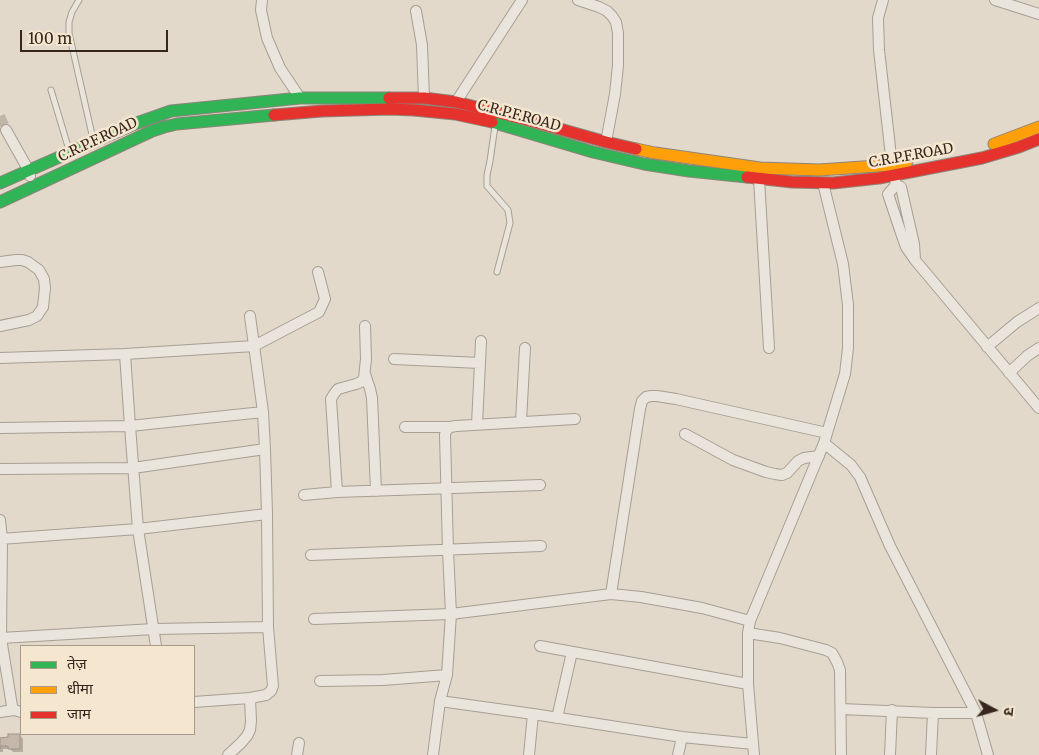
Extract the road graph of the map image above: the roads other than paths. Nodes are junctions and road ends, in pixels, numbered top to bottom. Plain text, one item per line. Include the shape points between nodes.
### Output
1 (79, 0) edge
2 (262, 0) edge
3 (522, 0) edge
4 (578, 0) edge
5 (883, 0) edge
6 (995, 0) edge
7 (416, 10) dead end
8 (1039, 14) edge
9 (51, 90) dead end
10 (300, 98) junction
11 (424, 98) junction
12 (456, 102) junction
13 (495, 123) junction
14 (1039, 128) edge
15 (6, 130) tunnel mouth
16 (1039, 139) edge
17 (94, 142) junction
18 (606, 142) junction
19 (70, 153) junction
20 (29, 171) junction
21 (894, 175) junction
22 (759, 180) junction
23 (0, 183) edge
24 (823, 183) junction
25 (34, 186) junction
26 (0, 202) edge
27 (0, 262) edge
28 (318, 272) dead end
29 (497, 272) dead end
30 (1039, 308) edge
31 (250, 316) dead end
32 (0, 326) edge
33 (365, 326) dead end
34 (481, 342) dead end
35 (254, 346) junction
36 (987, 347) junction
37 (525, 348) dead end
38 (769, 348) dead end
39 (1039, 348) edge
40 (125, 354) junction
41 (0, 358) edge
42 (394, 359) dead end
43 (480, 362) junction
44 (1009, 373) junction
45 (365, 374) junction
46 (1039, 408) edge
47 (263, 412) junction
48 (575, 419) dead end
49 (521, 421) junction
50 (477, 424) junction
51 (130, 426) junction
52 (405, 427) dead end
53 (450, 427) junction
54 (0, 428) edge
55 (827, 433) junction
56 (685, 434) dead end
57 (824, 443) junction
58 (265, 449) junction
59 (818, 456) junction
60 (133, 468) junction
61 (0, 469) edge
62 (540, 485) dead end
63 (446, 488) junction
64 (376, 491) junction
65 (337, 492) junction
66 (304, 494) dead end
67 (267, 514) junction
68 (0, 520) edge
69 (138, 528) junction
70 (1, 539) edge
71 (541, 546) dead end
72 (448, 550) junction
73 (311, 556) dead end
74 (611, 594) junction
75 (452, 614) junction
76 (314, 619) dead end
77 (750, 621) junction
78 (268, 627) junction
79 (154, 628) junction
80 (748, 633) junction
81 (1, 638) edge
82 (156, 645) edge
83 (540, 646) dead end
84 (572, 652) junction
85 (447, 675) junction
86 (320, 681) dead end
87 (748, 684) junction
88 (250, 698) junction
89 (440, 701) junction
90 (195, 702) edge
91 (841, 709) junction
92 (892, 710) junction
93 (18, 711) edge
94 (0, 712) edge
95 (933, 713) junction
96 (976, 713) junction
97 (533, 714) junction
98 (557, 718) junction
99 (682, 737) junction
100 (241, 743) junction
101 (299, 743) dead end
102 (753, 744) junction
103 (228, 755) edge
104 (239, 755) edge
105 (297, 755) edge
106 (433, 755) edge
107 (529, 755) edge
108 (678, 755) edge
109 (754, 755) edge
110 (841, 755) edge
111 (890, 755) edge
112 (931, 755) edge
113 (988, 755) edge

1 - 17 lane via 69,22 69,34
2 - 10 street via 267,38 280,68
3 - 12 street
4 - 18 street via 607,11 616,22 618,65
5 - 21 street via 878,18 879,50
6 - 8 street
7 - 11 street via 422,45
9 - 19 lane
10 - 11 main road, C.R.P.F.ROAD
10 - 17 main road, C.R.P.F.ROAD via 171,111
11 - 12 main road, C.R.P.F.ROAD
12 - 18 main road, C.R.P.F.ROAD
13 - 22 main road, C.R.P.F.ROAD via 644,164
13 - 25 main road, C.R.P.F.ROAD via 448,114 389,109 177,124 152,131
13 - 29 lane via 487,186 508,210 510,223
14 - 21 main road, C.R.P.F.ROAD
15 - 20 street
16 - 21 main road, C.R.P.F.ROAD via 982,158
17 - 19 main road, C.R.P.F.ROAD
18 - 21 main road, C.R.P.F.ROAD via 655,153 760,168
19 - 20 main road, C.R.P.F.ROAD
20 - 23 main road, C.R.P.F.ROAD
20 - 25 street
21 - 24 main road, C.R.P.F.ROAD
21 - 36 street via 888,194 906,247
22 - 24 main road, C.R.P.F.ROAD
22 - 38 street
24 - 55 street via 843,264 848,304 845,374
25 - 26 main road, C.R.P.F.ROAD
27 - 32 street via 28,262 39,270 45,288 43,307 37,316
28 - 35 street via 325,299 318,312
30 - 36 street
31 - 35 street
33 - 45 street
34 - 43 street
35 - 40 street
35 - 47 street
36 - 44 street
37 - 49 street
39 - 44 street
40 - 41 street
40 - 51 street
42 - 43 street
43 - 50 street
44 - 46 street
45 - 64 street via 372,398
45 - 65 street via 361,382 338,389 331,399
47 - 51 street
47 - 58 street
48 - 49 street
49 - 50 street
50 - 53 street
51 - 54 street
51 - 60 street
52 - 53 street
53 - 63 street via 445,434
55 - 57 street
55 - 74 street via 676,399 646,397 640,409
56 - 59 street via 733,460 775,474 787,473 798,461
57 - 59 street
57 - 96 street via 860,477 890,546
58 - 60 street
58 - 67 street
59 - 77 street
60 - 61 street
60 - 69 street
62 - 63 street
63 - 64 street
63 - 72 street
64 - 65 street
65 - 66 street
67 - 69 street
67 - 78 street
68 - 70 street
69 - 70 street
69 - 79 street
70 - 81 street
71 - 72 street
72 - 73 street
72 - 75 street
74 - 75 street
74 - 77 street via 702,608
75 - 76 street
75 - 85 street
77 - 80 street
78 - 79 street
78 - 88 street via 273,686 266,695
79 - 81 street
79 - 82 street
80 - 87 street
80 - 91 street via 780,638 832,653 840,670
81 - 93 street via 10,700
83 - 84 street
84 - 87 street
84 - 98 street
85 - 86 street
85 - 89 street
87 - 102 street
88 - 90 street
88 - 100 street via 250,730
89 - 97 street
89 - 106 street
91 - 92 street
91 - 110 street
92 - 95 street
92 - 111 street
93 - 94 street
95 - 96 street
95 - 112 street
96 - 113 street
97 - 98 street
97 - 107 street
98 - 99 street
99 - 102 street
99 - 108 street
100 - 103 street
100 - 104 street
101 - 105 street
102 - 109 street

